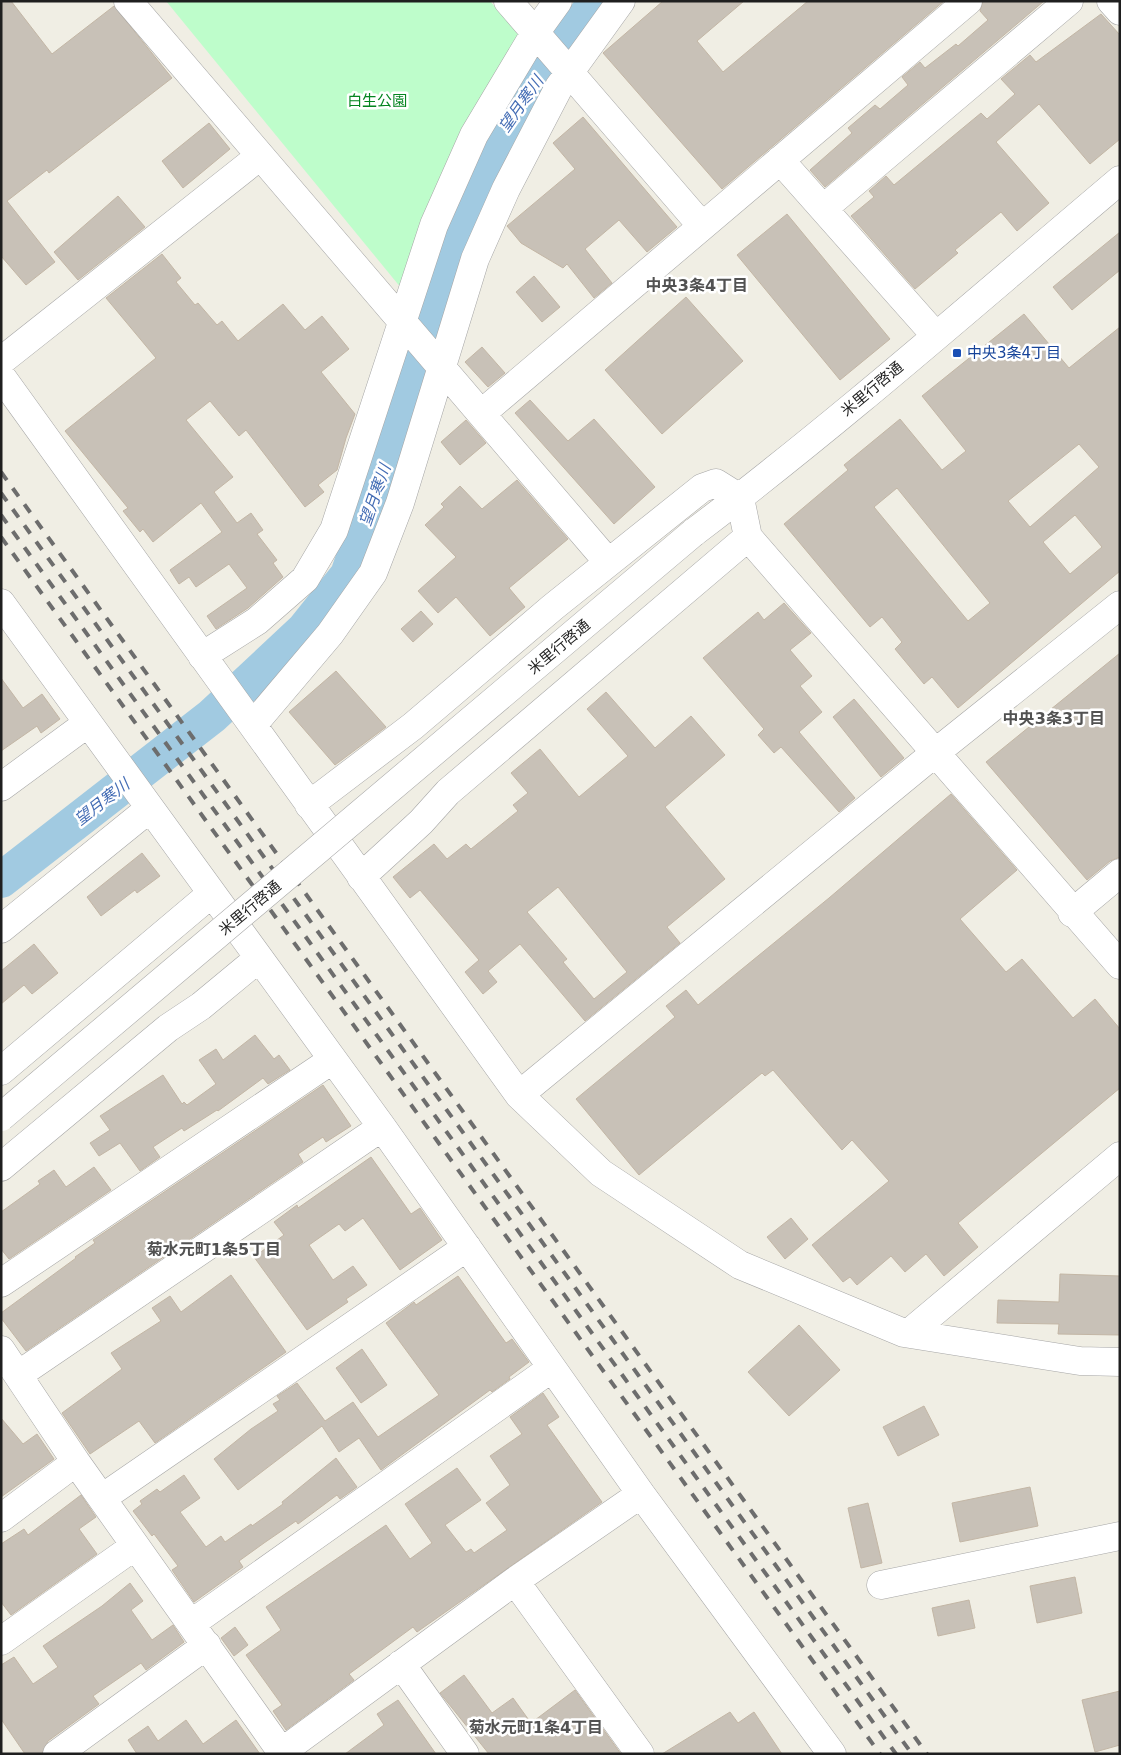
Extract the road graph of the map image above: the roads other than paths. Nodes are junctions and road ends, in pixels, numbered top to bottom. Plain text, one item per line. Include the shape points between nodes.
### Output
1 (128, 1) edge
2 (508, 1) edge
3 (558, 1) edge
4 (620, 1) edge
5 (968, 1) edge
6 (1069, 1) edge
7 (1111, 1) edge
8 (1120, 11) edge
9 (539, 37) junction
10 (566, 69) junction
11 (260, 156) junction
12 (780, 160) junction
13 (1120, 180) edge
14 (824, 208) junction
15 (702, 226) junction
16 (407, 325) junction
17 (936, 336) junction
18 (1, 361) edge
19 (437, 361) junction
20 (1, 376) edge
21 (482, 414) junction
22 (740, 498) junction
23 (748, 537) junction
24 (608, 562) junction
25 (1, 603) edge
26 (1120, 605) edge
27 (206, 661) junction
28 (246, 715) junction
29 (88, 723) junction
30 (935, 753) junction
31 (1, 787) edge
32 (309, 805) junction
33 (149, 809) junction
34 (1120, 872) edge
35 (360, 877) junction
36 (211, 894) junction
37 (1072, 913) junction
38 (1, 929) edge
39 (259, 958) junction
40 (1120, 965) edge
41 (332, 1060) junction
42 (1, 1071) edge
43 (519, 1095) junction
44 (1, 1117) edge
45 (382, 1127) junction
46 (1120, 1156) edge
47 (1, 1167) edge
48 (467, 1247) junction
49 (1, 1283) edge
50 (909, 1334) junction
51 (1120, 1362) edge
52 (8, 1366) edge
53 (552, 1368) junction
54 (76, 1462) junction
55 (641, 1494) junction
56 (102, 1498) junction
57 (1, 1518) edge
58 (1120, 1536) edge
59 (135, 1546) junction
60 (515, 1581) junction
61 (881, 1585) dead end
62 (192, 1623) junction
63 (1, 1641) edge
64 (207, 1645) junction
65 (402, 1664) junction
66 (281, 1753) edge
67 (57, 1754) edge
68 (465, 1754) edge
69 (640, 1754) edge
70 (832, 1754) edge

1 - 11 street
2 - 9 street
3 - 9 street
4 - 10 street
5 - 12 street
6 - 14 street
7 - 8 street
9 - 10 street
9 - 16 street via 474,135 434,225
10 - 15 street
10 - 19 street via 479,250
11 - 16 street
11 - 18 street
12 - 14 street
12 - 15 street
13 - 17 street, 米里行啓通
14 - 17 street
15 - 21 street
16 - 19 street
16 - 27 street via 334,530 306,579
17 - 22 street, 米里行啓通
19 - 21 street
19 - 28 street via 400,504 373,574 330,634
20 - 27 street
21 - 24 street
22 - 23 street
22 - 24 street via 716,483 702,488
22 - 44 street, 米里行啓通, bridge via 693,533
23 - 30 street
23 - 35 street via 448,792 421,822
24 - 32 street via 413,726
25 - 29 street
26 - 30 street
27 - 28 street
28 - 32 street
29 - 31 street
29 - 33 street
30 - 37 street
30 - 43 street
32 - 35 street
33 - 36 street
33 - 38 street
34 - 37 street
35 - 43 street
36 - 39 street
36 - 42 street
37 - 40 street
39 - 41 street
39 - 47 street via 201,1006 168,1028
41 - 45 street
41 - 49 street
43 - 50 street via 601,1173 740,1265
45 - 48 street
45 - 52 street
46 - 50 street
48 - 53 street
48 - 56 street
50 - 51 street via 1080,1361
52 - 54 street
53 - 55 street
53 - 62 street
54 - 56 street
54 - 57 street
55 - 60 street
55 - 70 street
56 - 59 street
58 - 61 street
59 - 62 street
59 - 63 street
60 - 65 street
60 - 69 street
62 - 64 street
64 - 66 street
64 - 67 street
65 - 66 street
65 - 68 street

